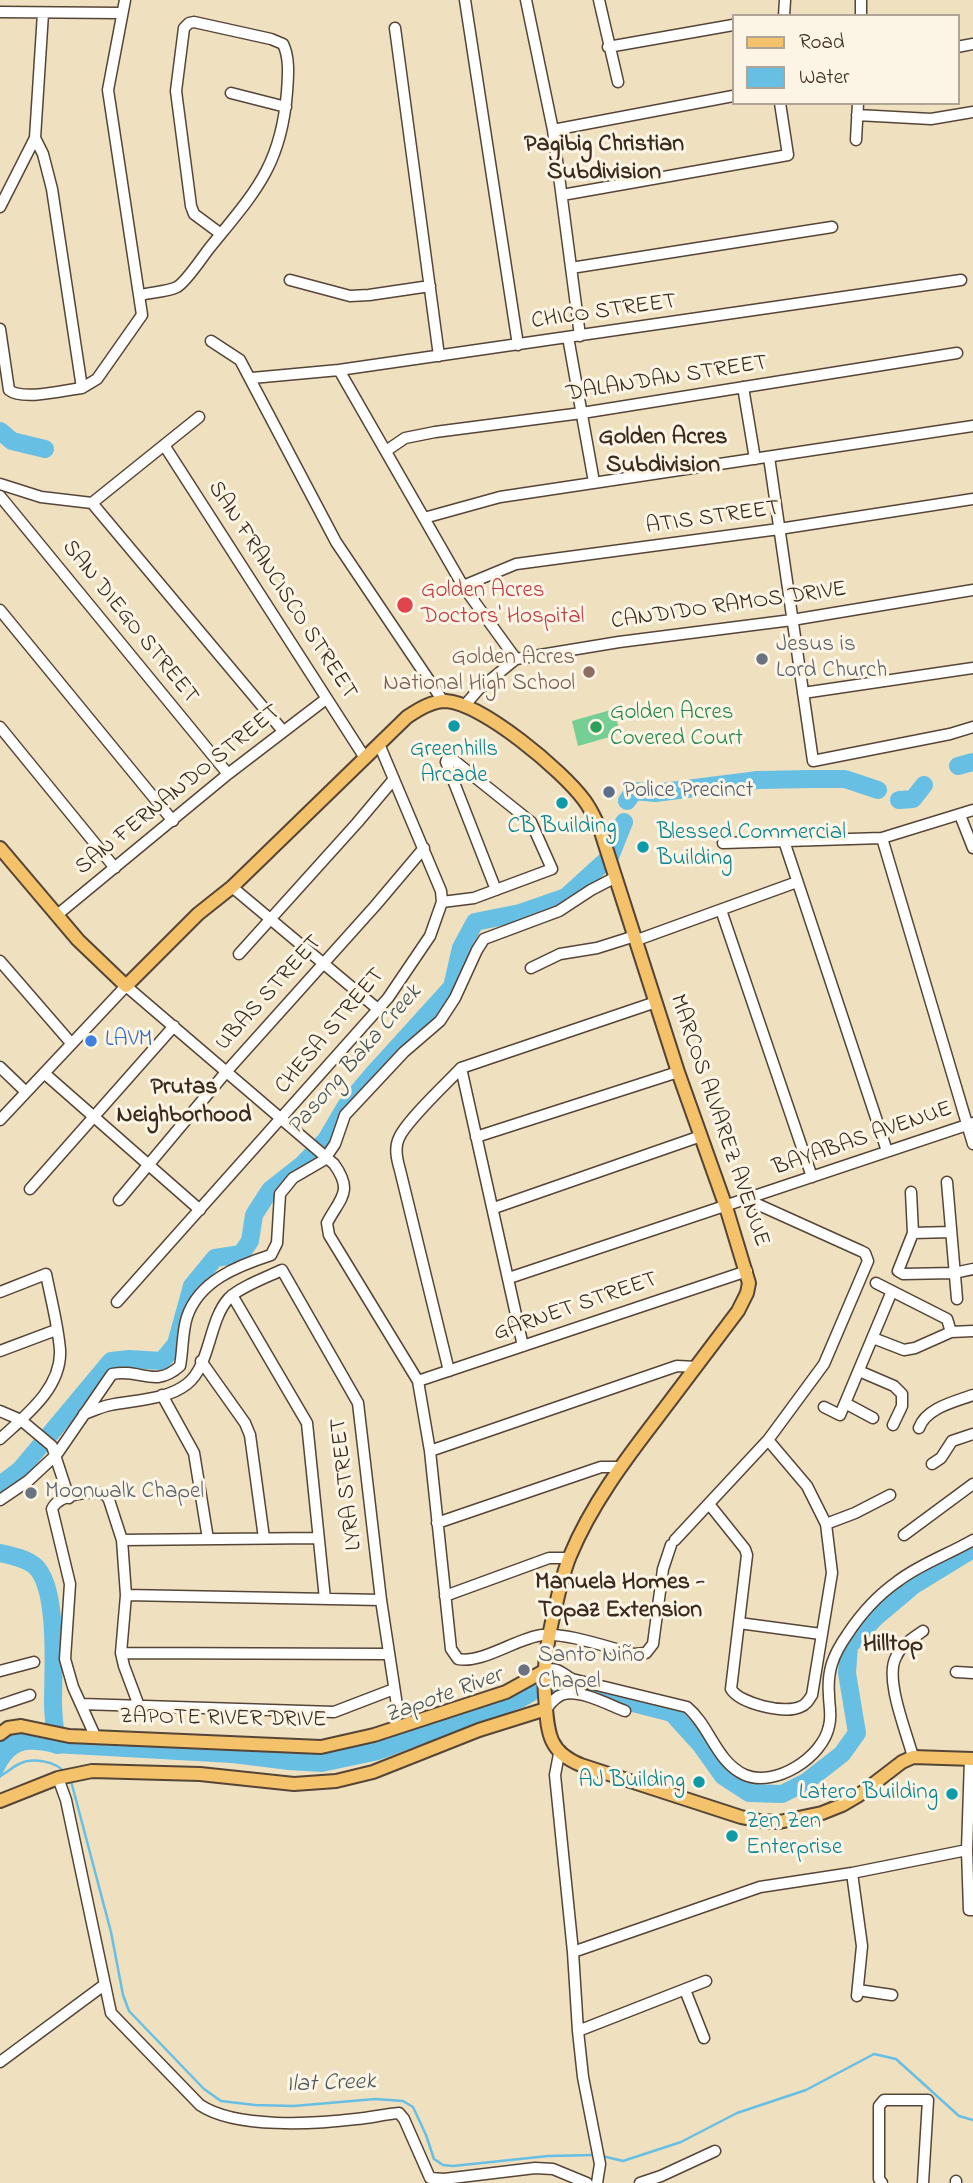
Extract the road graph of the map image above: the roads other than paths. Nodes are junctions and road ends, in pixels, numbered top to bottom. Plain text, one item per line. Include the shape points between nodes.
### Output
1 (125, 0) edge
2 (465, 0) edge
3 (526, 0) edge
4 (599, 0) edge
5 (0, 12) edge
6 (43, 13) junction
7 (121, 13) junction
8 (732, 25) edge
9 (395, 28) dead end
10 (608, 47) junction
11 (618, 82) dead end
12 (231, 93) dead end
13 (732, 96) edge
14 (780, 105) edge
15 (858, 105) edge
16 (286, 107) junction
17 (973, 112) edge
18 (858, 115) junction
19 (553, 130) junction
20 (35, 138) junction
21 (856, 140) dead end
22 (562, 195) junction
23 (0, 207) edge
24 (832, 227) dead end
25 (221, 234) junction
26 (571, 268) junction
27 (290, 280) dead end
28 (961, 280) dead end
29 (430, 286) junction
30 (141, 295) junction
31 (0, 329) edge
32 (580, 335) junction
33 (568, 337) junction
34 (211, 341) dead end
35 (517, 345) junction
36 (957, 353) dead end
37 (439, 356) junction
38 (339, 370) junction
39 (252, 378) junction
40 (743, 387) junction
41 (82, 388) junction
42 (582, 413) junction
43 (199, 417) dead end
44 (973, 426) edge
45 (164, 445) junction
46 (386, 451) junction
47 (769, 457) junction
48 (755, 459) junction
49 (594, 482) junction
50 (0, 484) edge
51 (0, 496) edge
52 (973, 499) edge
53 (92, 503) junction
54 (424, 518) junction
55 (779, 529) junction
56 (463, 586) junction
57 (973, 590) edge
58 (0, 610) edge
59 (792, 620) junction
60 (516, 659) junction
61 (973, 668) edge
62 (803, 693) junction
63 (326, 699) junction
64 (443, 701) junction
65 (466, 705) junction
66 (0, 726) edge
67 (973, 727) edge
68 (283, 731) junction
69 (379, 744) junction
70 (365, 758) junction
71 (228, 775) junction
72 (394, 779) junction
73 (973, 810) edge
74 (960, 815) junction
75 (173, 821) junction
76 (882, 838) junction
77 (784, 841) junction
78 (723, 843) dead end
79 (0, 848) edge
80 (424, 848) junction
81 (973, 848) edge
82 (115, 868) junction
83 (615, 874) junction
84 (797, 882) junction
85 (232, 887) junction
86 (496, 890) junction
87 (442, 902) junction
88 (721, 910) junction
89 (57, 915) junction
90 (270, 920) junction
91 (636, 938) junction
92 (239, 954) dead end
93 (0, 961) edge
94 (323, 964) junction
95 (531, 968) dead end
96 (126, 986) junction
97 (656, 1002) junction
98 (379, 1010) junction
99 (174, 1026) junction
100 (71, 1043) junction
101 (0, 1067) edge
102 (461, 1068) junction
103 (227, 1071) junction
104 (678, 1072) junction
105 (44, 1073) junction
106 (26, 1092) junction
107 (94, 1116) junction
108 (283, 1119) junction
109 (0, 1120) edge
110 (970, 1124) edge
111 (701, 1136) junction
112 (477, 1137) junction
113 (973, 1144) edge
114 (887, 1152) junction
115 (327, 1156) junction
116 (149, 1165) junction
117 (813, 1177) junction
118 (947, 1182) dead end
119 (30, 1189) dead end
120 (911, 1192) dead end
121 (119, 1200) dead end
122 (748, 1200) junction
123 (726, 1206) junction
124 (494, 1209) junction
125 (200, 1210) junction
126 (951, 1232) junction
127 (914, 1233) junction
128 (973, 1269) edge
129 (747, 1271) junction
130 (954, 1273) junction
131 (509, 1278) junction
132 (876, 1283) dead end
133 (892, 1291) junction
134 (0, 1292) edge
135 (232, 1295) junction
136 (957, 1299) dead end
137 (117, 1302) dead end
138 (56, 1330) junction
139 (973, 1331) edge
140 (951, 1332) junction
141 (873, 1338) junction
142 (523, 1346) junction
143 (0, 1351) edge
144 (201, 1361) junction
145 (696, 1367) junction
146 (449, 1371) junction
147 (859, 1371) junction
148 (418, 1381) junction
149 (162, 1395) junction
150 (973, 1395) edge
151 (845, 1403) junction
152 (824, 1407) dead end
153 (0, 1411) edge
154 (84, 1415) junction
155 (873, 1419) dead end
156 (22, 1420) junction
157 (893, 1425) dead end
158 (919, 1428) dead end
159 (973, 1434) edge
160 (0, 1439) edge
161 (768, 1440) junction
162 (55, 1450) junction
163 (430, 1451) junction
164 (932, 1464) dead end
165 (621, 1467) junction
166 (973, 1484) edge
167 (890, 1495) dead end
168 (69, 1498) junction
169 (0, 1500) edge
170 (709, 1504) junction
171 (437, 1522) junction
172 (826, 1524) junction
173 (904, 1535) dead end
174 (264, 1538) junction
175 (317, 1538) junction
176 (208, 1539) junction
177 (122, 1540) junction
178 (973, 1540) edge
179 (569, 1558) junction
180 (126, 1595) junction
181 (444, 1596) junction
182 (325, 1599) junction
183 (382, 1600) junction
184 (739, 1623) junction
185 (923, 1631) dead end
186 (550, 1634) junction
187 (821, 1634) junction
188 (121, 1653) junction
189 (389, 1654) junction
190 (34, 1662) dead end
191 (0, 1671) edge
192 (956, 1672) dead end
193 (973, 1673) edge
194 (544, 1676) junction
195 (394, 1689) junction
196 (30, 1695) dead end
197 (546, 1702) junction
198 (81, 1704) junction
199 (0, 1705) edge
200 (139, 1706) junction
201 (625, 1711) dead end
202 (398, 1712) dead end
203 (0, 1734) edge
204 (96, 1738) junction
205 (559, 1754) junction
206 (913, 1757) junction
207 (972, 1759) edge
208 (60, 1777) junction
209 (0, 1801) edge
210 (969, 1844) edge
211 (852, 1873) junction
212 (971, 1910) edge
213 (573, 1952) junction
214 (706, 1981) dead end
215 (104, 1985) junction
216 (685, 1990) junction
217 (892, 1995) dead end
218 (578, 2031) junction
219 (704, 2038) dead end
220 (0, 2062) edge
221 (715, 2151) dead end
222 (430, 2181) edge
223 (587, 2183) edge
224 (597, 2183) edge
225 (640, 2183) edge
226 (882, 2183) edge
227 (923, 2183) edge

1 - 7 street
2 - 35 street
3 - 19 street
4 - 10 street
5 - 6 street
6 - 7 street
6 - 20 street
7 - 30 street via 108,90
8 - 10 street
9 - 29 street
10 - 11 street
12 - 16 street
13 - 19 street
14 - 22 street via 788,155
15 - 18 street
16 - 25 street via 271,166
16 - 25 street via 283,44 194,22 184,28 176,91 191,206 194,214
17 - 18 street via 930,119
18 - 21 street
19 - 22 street
20 - 23 street
20 - 41 street via 52,189
22 - 26 street
24 - 26 street
25 - 30 street via 178,286
26 - 32 street
27 - 29 street via 350,296
28 - 32 street, CHICO STREET
29 - 37 street
30 - 41 street via 139,321 97,379
31 - 41 street via 9,390 22,395
32 - 33 street, CHICO STREET
33 - 35 street, CHICO STREET
33 - 42 street
34 - 39 street via 240,360
35 - 37 street, CHICO STREET
36 - 40 street, DALANDAN STREET
37 - 38 street, CHICO STREET
38 - 39 street, CHICO STREET
38 - 46 street
39 - 64 street via 337,542
40 - 42 street, DALANDAN STREET
40 - 48 street
42 - 46 street, DALANDAN STREET via 404,438
42 - 49 street
43 - 45 street
44 - 47 street
45 - 53 street
45 - 63 street, SAN FRANCISCO STREET
46 - 54 street
47 - 48 street
47 - 55 street
48 - 49 street
49 - 54 street via 499,497
50 - 53 street via 41,497
51 - 71 street, SAN DIEGO STREET
52 - 55 street, ATIS STREET
53 - 68 street
54 - 56 street
55 - 56 street, ATIS STREET via 516,564
55 - 59 street
56 - 60 street
57 - 59 street, CANDIDO RAMOS DRIVE
58 - 75 street
59 - 60 street, CANDIDO RAMOS DRIVE
59 - 62 street
60 - 65 street, CANDIDO RAMOS DRIVE
61 - 62 street
62 - 67 street via 813,761
63 - 68 street, SAN FERNANDO STREET
63 - 70 street, SAN FRANCISCO STREET
64 - 65 main road, MARCOS ALVAREZ AVENUE
64 - 69 main road via 416,711
65 - 83 main road, MARCOS ALVAREZ AVENUE via 573,787 593,814
66 - 82 street
68 - 71 street, SAN FERNANDO STREET
69 - 70 main road
69 - 72 street
70 - 85 main road
71 - 75 street, SAN FERNANDO STREET
72 - 80 street
72 - 90 street
73 - 74 street
74 - 76 street
74 - 81 street
75 - 82 street, SAN FERNANDO STREET
76 - 77 street
76 - 110 street
77 - 78 street
77 - 84 street
79 - 89 main road
80 - 87 street
80 - 94 street, UBAS STREET
82 - 89 street, SAN FERNANDO STREET
83 - 91 main road, MARCOS ALVAREZ AVENUE
83 - 115 street via 559,911 484,939 440,1021 345,1115
84 - 88 street
84 - 114 street
85 - 90 street
85 - 96 main road
86 - 86 street via 552,869 531,822 447,759
86 - 87 street
87 - 98 street, CHESA STREET via 424,947
88 - 91 street
88 - 117 street
89 - 96 main road
90 - 92 street
90 - 94 street
91 - 95 street via 560,954
91 - 97 main road, MARCOS ALVAREZ AVENUE
93 - 100 street
94 - 98 street
94 - 103 street, UBAS STREET
96 - 99 street
96 - 100 street
97 - 102 street
97 - 104 main road, MARCOS ALVAREZ AVENUE
98 - 108 street, CHESA STREET
99 - 103 street
99 - 107 street
100 - 105 street
101 - 106 street
102 - 112 street
102 - 146 street via 407,1126 396,1147
103 - 108 street
103 - 116 street, UBAS STREET
104 - 111 main road, MARCOS ALVAREZ AVENUE
104 - 112 street
105 - 106 street
105 - 107 street
106 - 109 street
107 - 116 street
107 - 119 street
108 - 115 street
108 - 125 street, CHESA STREET
110 - 113 street
110 - 114 street, BAYABAS AVENUE
111 - 123 main road, MARCOS ALVAREZ AVENUE
111 - 124 street
112 - 124 street
114 - 117 street, BAYABAS AVENUE
115 - 148 street via 345,1182 342,1199 327,1223 329,1235
115 - 154 street via 293,1178 280,1194 277,1243 271,1255 223,1274 197,1298 187,1318 180,1366 169,1376 158,1378 112,1374
116 - 121 street, UBAS STREET
116 - 125 street
117 - 122 street, BAYABAS AVENUE
118 - 126 street
120 - 127 street
122 - 123 street, BAYABAS AVENUE
122 - 161 street via 861,1251 868,1261 824,1364
123 - 129 main road, MARCOS ALVAREZ AVENUE
123 - 131 street, BAYABAS AVENUE
124 - 131 street
125 - 137 street, CHESA STREET
126 - 127 street
126 - 130 street
127 - 130 street via 898,1271
128 - 130 street
129 - 142 street, GARNET STREET
129 - 145 main road, MARCOS ALVAREZ AVENUE via 744,1302
130 - 136 street
131 - 142 street
132 - 133 street
133 - 140 street via 947,1319
133 - 141 street
134 - 138 street via 46,1274
135 - 144 street via 218,1314
135 - 175 street via 307,1423
135 - 183 street, LYRA STREET via 282,1270 358,1403
138 - 143 street
138 - 156 street via 60,1352 56,1376
139 - 140 street
140 - 141 street via 904,1350
141 - 147 street
142 - 146 street, GARNET STREET
144 - 149 street via 189,1382
144 - 174 street via 250,1435
145 - 163 street via 677,1366
145 - 165 main road, MARCOS ALVAREZ AVENUE
146 - 148 street, GARNET STREET
147 - 151 street
147 - 157 street via 902,1394
148 - 163 street
149 - 154 street
149 - 176 street via 194,1453
150 - 158 street via 943,1405 922,1418
151 - 152 street via 840,1415
151 - 155 street
153 - 156 street
154 - 162 street
156 - 160 street
156 - 162 street
159 - 164 street via 951,1441
161 - 170 street
161 - 172 street via 807,1486
162 - 168 street
162 - 169 street via 28,1481
163 - 171 street
165 - 171 street via 601,1467
165 - 179 main road, MARCOS ALVAREZ AVENUE
166 - 173 street
167 - 172 street
168 - 177 street via 95,1492 106,1495
168 - 198 street via 54,1504 52,1514 70,1584 65,1659
170 - 184 street via 747,1555
170 - 186 street via 673,1543 663,1569 653,1644 646,1653
171 - 181 street
172 - 187 street via 832,1564
174 - 175 street
174 - 176 street
175 - 182 street
176 - 177 street
177 - 180 street
178 - 194 street via 900,1579 879,1596 830,1663 830,1724 822,1742 796,1766 770,1778 747,1776 735,1769 687,1707 572,1679 561,1670 552,1669
179 - 181 street via 550,1558
179 - 186 main road, MARCOS ALVAREZ AVENUE
180 - 182 street
180 - 188 street
181 - 186 street via 451,1649 458,1659 472,1659
182 - 183 street
183 - 189 street, LYRA STREET
184 - 187 street
184 - 187 street via 731,1689 738,1698 762,1706 799,1708 809,1700
185 - 206 street via 901,1648 892,1674
186 - 194 main road, MARCOS ALVAREZ AVENUE
188 - 189 street
188 - 200 street
189 - 195 street, LYRA STREET
190 - 191 street
192 - 193 street
194 - 197 main road, MARCOS ALVAREZ AVENUE
194 - 204 main road, ZAPOTE RIVER DRIVE via 374,1735 321,1747
195 - 200 street via 334,1712
195 - 202 street, LYRA STREET
196 - 199 street
197 - 201 street via 569,1694
197 - 205 main road, MARCOS ALVAREZ AVENUE
197 - 208 main road via 373,1772 336,1781 294,1784 200,1774 77,1772
198 - 200 street
198 - 204 street
203 - 204 main road, ZAPOTE RIVER DRIVE via 15,1726
205 - 206 main road via 741,1817 779,1822 842,1805
205 - 213 street via 555,1775
206 - 207 main road
207 - 210 street
208 - 209 main road
208 - 215 street
210 - 211 street
210 - 212 street
211 - 213 street via 760,1887
211 - 217 street via 862,1946 858,1993
213 - 218 street
214 - 216 street
215 - 220 street
215 - 222 street via 107,2005 116,2020 205,2108 270,2122 328,2122 399,2113
216 - 218 street
216 - 219 street
218 - 224 street via 600,2164
221 - 225 street
222 - 223 street via 535,2168 553,2169
226 - 227 street via 879,2106 884,2100 928,2100

